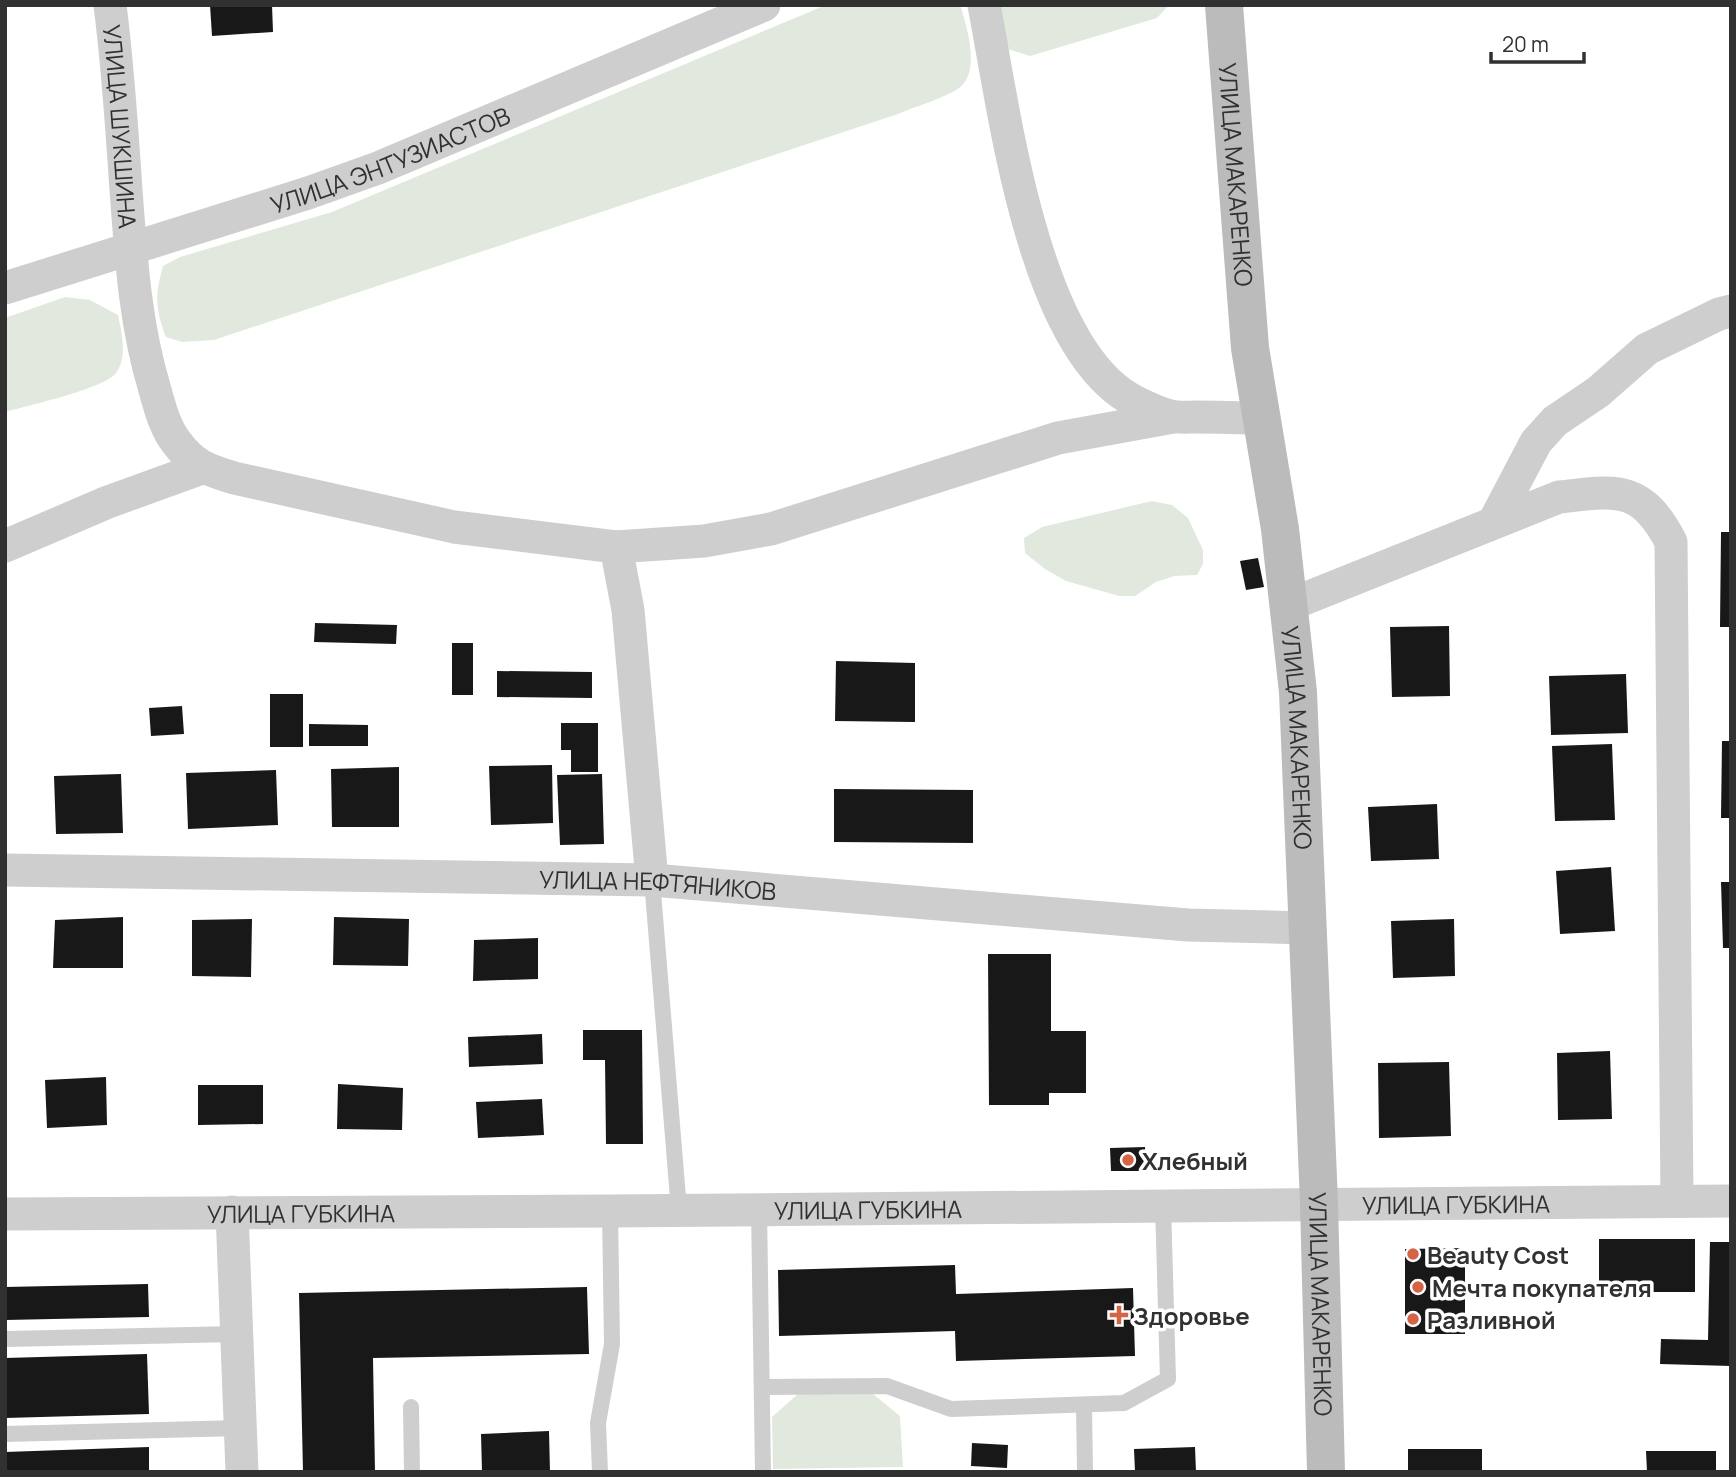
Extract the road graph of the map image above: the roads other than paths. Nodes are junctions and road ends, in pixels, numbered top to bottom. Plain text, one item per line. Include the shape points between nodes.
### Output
1 (110, 5) edge
2 (764, 5) edge
3 (985, 5) edge
4 (1224, 5) edge
5 (717, 15) edge
6 (130, 250) junction
7 (5, 288) edge
8 (1731, 311) edge
9 (1173, 416) junction
10 (1261, 418) junction
11 (202, 468) junction
12 (1494, 522) junction
13 (5, 546) edge
14 (616, 547) junction
15 (1289, 605) junction
16 (5, 870) edge
17 (652, 880) junction
18 (1308, 928) junction
19 (1677, 1200) junction
20 (1731, 1201) edge
21 (1319, 1203) junction
22 (1163, 1205) junction
23 (759, 1209) junction
24 (679, 1210) junction
25 (610, 1211) junction
26 (232, 1212) junction
27 (5, 1214) edge
28 (236, 1334) junction
29 (5, 1339) edge
30 (762, 1387) junction
31 (1084, 1406) junction
32 (411, 1407) dead end
33 (240, 1428) junction
34 (5, 1434) edge
35 (242, 1472) edge
36 (412, 1472) edge
37 (600, 1472) edge
38 (763, 1472) edge
39 (1086, 1472) edge
40 (1326, 1472) edge

1 - 6 street, УЛИЦА ШУКШИНА
2 - 5 street, УЛИЦА ЭНТУЗИАСТОВ
3 - 9 street via 1021,195 1053,296 1088,359 1111,386 1135,402
4 - 10 street, УЛИЦА МАКАРЕНКО via 1243,283
5 - 6 street, УЛИЦА ЭНТУЗИАСТОВ via 378,168
6 - 7 street, УЛИЦА ЭНТУЗИАСТОВ
6 - 11 street, УЛИЦА ШУКШИНА via 144,351 163,418 177,443
8 - 12 street via 1647,349 1598,393 1555,421 1536,442
9 - 10 street
9 - 14 street via 1058,438 771,530 704,541
10 - 15 street, УЛИЦА МАКАРЕНКО
11 - 13 street
11 - 14 street via 454,527
12 - 15 street
12 - 19 street via 1559,497 1607,492 1632,496 1649,507 1671,542
14 - 17 street via 628,610
15 - 18 street, УЛИЦА МАКАРЕНКО via 1298,692
16 - 17 street, УЛИЦА НЕФТЯНИКОВ
17 - 18 street, УЛИЦА НЕФТЯНИКОВ via 1188,925
17 - 24 lane
18 - 21 street, УЛИЦА МАКАРЕНКО
19 - 20 street, УЛИЦА ГУБКИНА
19 - 21 street, УЛИЦА ГУБКИНА
21 - 22 street, УЛИЦА ГУБКИНА
21 - 40 street, УЛИЦА МАКАРЕНКО
22 - 23 street, УЛИЦА ГУБКИНА
22 - 31 lane via 1168,1379 1124,1404
23 - 24 street, УЛИЦА ГУБКИНА
23 - 30 lane
24 - 25 street, УЛИЦА ГУБКИНА
25 - 26 street, УЛИЦА ГУБКИНА
25 - 37 lane via 612,1343 598,1423
26 - 27 street, УЛИЦА ГУБКИНА
26 - 28 street
28 - 29 lane
28 - 33 street
30 - 31 lane via 887,1385 951,1409
30 - 38 lane
31 - 39 lane
32 - 36 lane
33 - 34 lane
33 - 35 street

